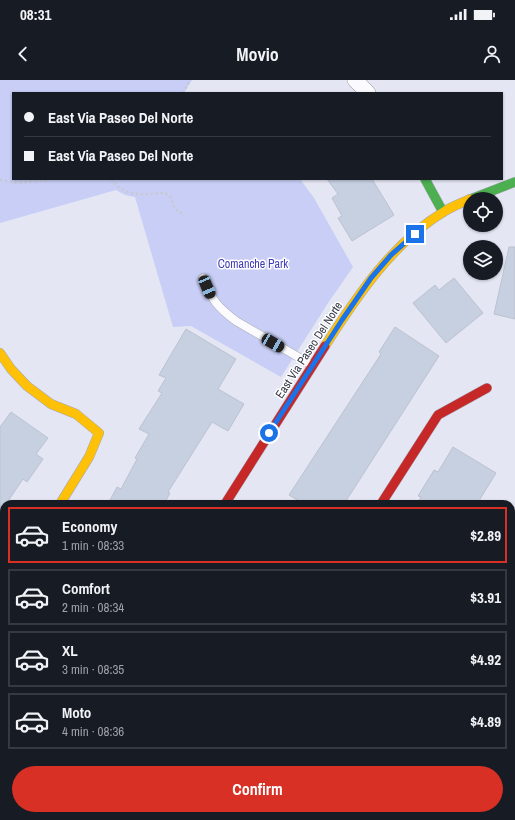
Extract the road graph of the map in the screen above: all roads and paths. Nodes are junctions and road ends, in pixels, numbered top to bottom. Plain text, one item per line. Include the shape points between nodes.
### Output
1 (190, 80) edge
2 (355, 80) edge
3 (184, 92) edge
4 (367, 92) edge
5 (0, 180) edge
6 (51, 180) edge
7 (112, 180) edge
8 (426, 180) edge
9 (515, 182) edge
10 (489, 192) edge
11 (463, 202) edge
12 (443, 212) junction
13 (184, 215) dead end
14 (203, 278) dead end
15 (0, 354) edge
16 (313, 366) junction
17 (487, 388) dead end
18 (62, 500) edge
19 (228, 500) edge
20 (384, 500) edge

1 - 3 path
2 - 4 street
5 - 6 path via 18,183
7 - 13 path via 128,193 165,193 170,196 175,210
8 - 12 street
9 - 10 street, East Via Paseo Del Norte
11 - 12 street, East Via Paseo Del Norte
12 - 16 street, East Via Paseo Del Norte via 391,255 371,278
14 - 16 lane via 217,306 226,314
15 - 18 street via 27,386 51,404 76,414 99,433 89,457
16 - 19 street, East Via Paseo Del Norte
17 - 20 street via 438,415

